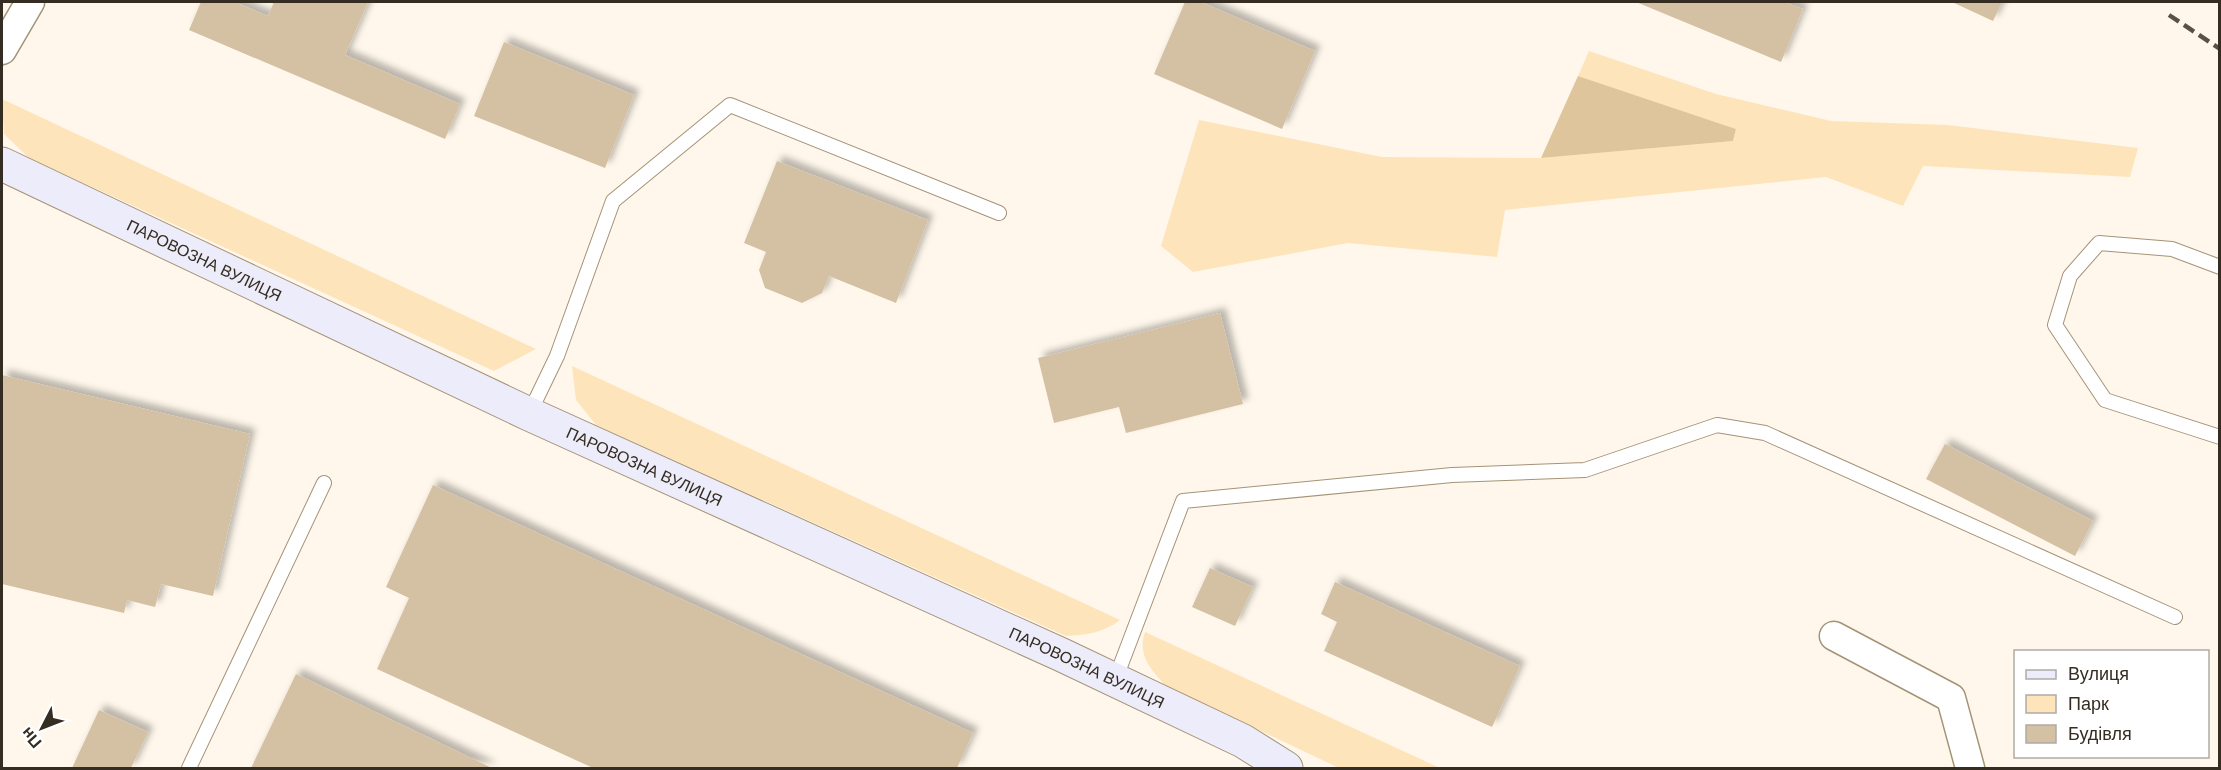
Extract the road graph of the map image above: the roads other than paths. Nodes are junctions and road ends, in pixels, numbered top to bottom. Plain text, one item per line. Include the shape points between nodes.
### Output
1 (30, 2) edge
2 (2, 50) edge
3 (2, 164) edge
4 (999, 213) dead end
5 (2220, 267) edge
6 (529, 414) junction
7 (2220, 437) edge
8 (324, 483) dead end
9 (2175, 617) dead end
10 (1834, 636) dead end
11 (1115, 680) junction
12 (189, 768) edge
13 (1287, 768) edge
14 (1970, 768) edge

1 - 2 street
3 - 6 main road, ПАРОВОЗНА ВУЛИЦЯ
4 - 6 lane via 730,105 614,201 557,356
5 - 7 lane via 2172,249 2098,243 2070,276 2055,325 2105,400
6 - 11 main road, ПАРОВОЗНА ВУЛИЦЯ
8 - 12 lane
9 - 11 lane via 1766,433 1717,425 1585,470 1452,475 1183,501
10 - 14 street via 1951,698
11 - 13 main road, ПАРОВОЗНА ВУЛИЦЯ via 1244,741

